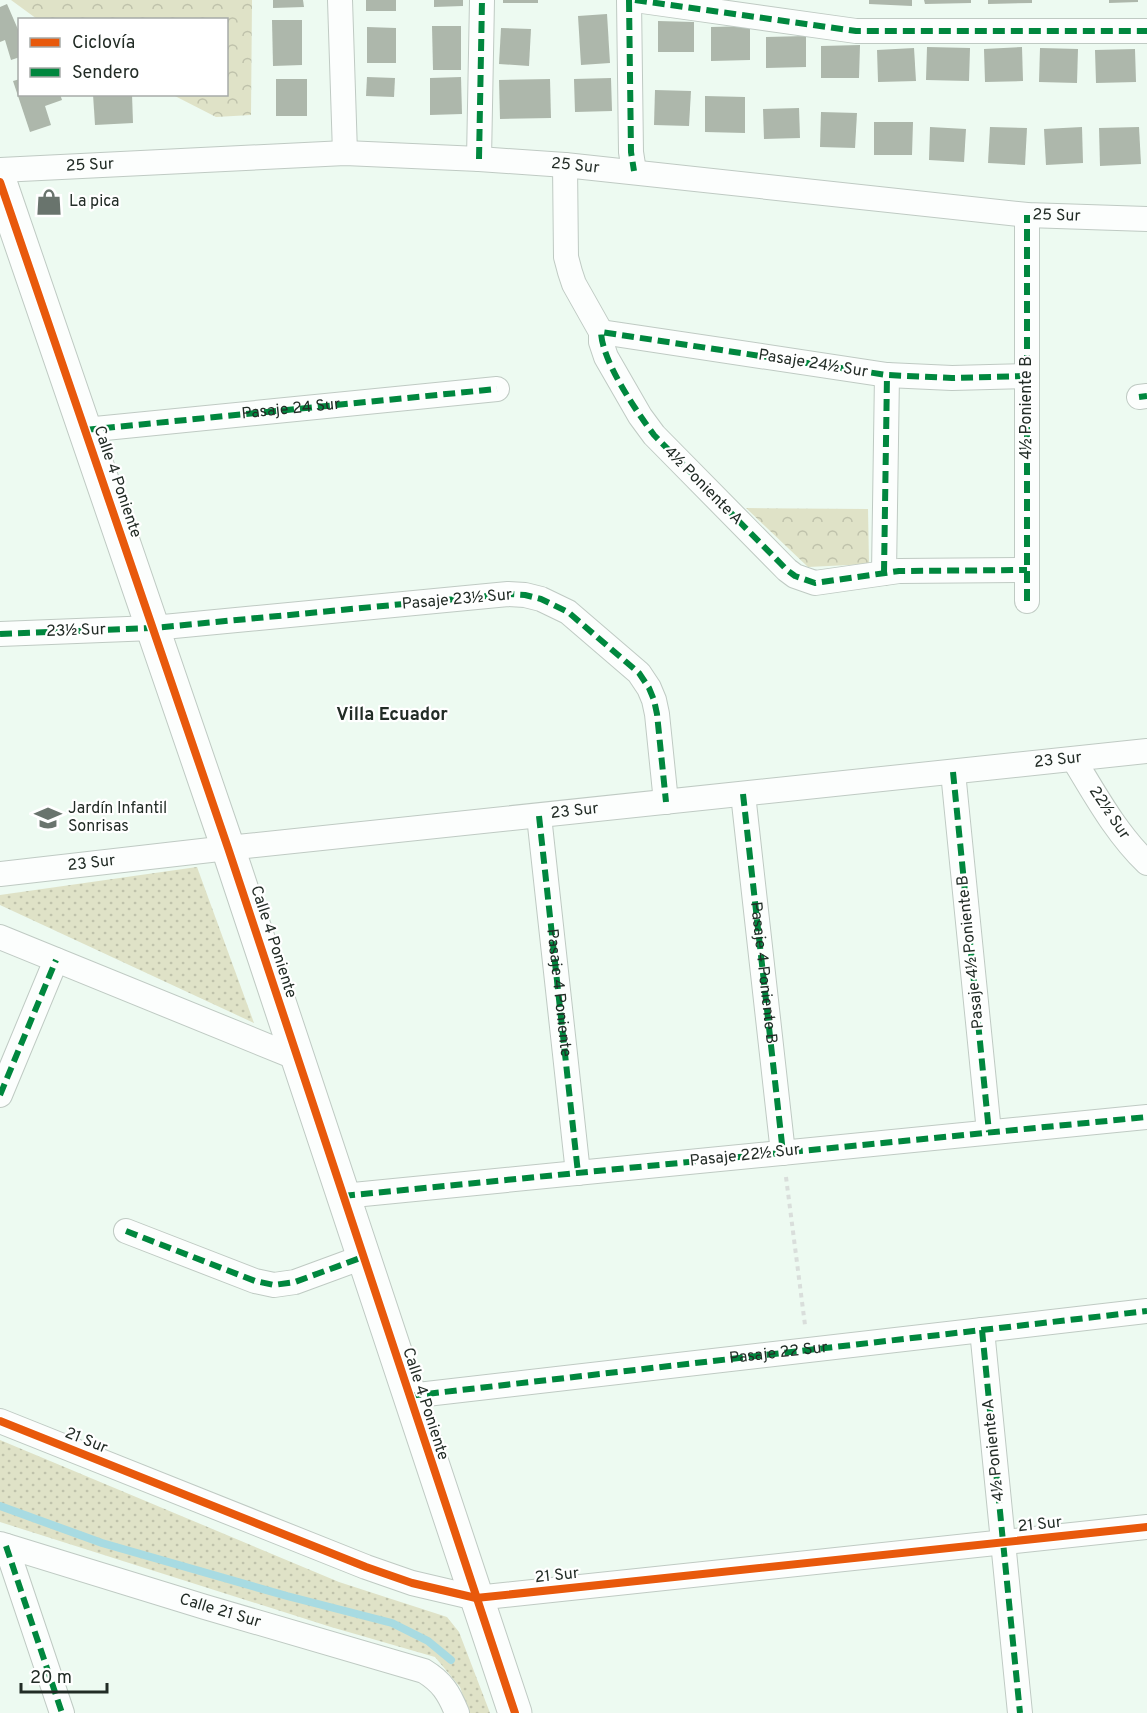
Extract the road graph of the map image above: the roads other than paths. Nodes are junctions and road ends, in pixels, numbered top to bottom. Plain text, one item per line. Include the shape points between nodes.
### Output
1 (340, 0) edge
2 (482, 0) edge
3 (629, 0) edge
4 (635, 0) edge
5 (1147, 32) edge
6 (345, 153) junction
7 (479, 159) junction
8 (565, 165) junction
9 (0, 170) edge
10 (634, 171) junction
11 (0, 182) edge
12 (1027, 215) junction
13 (1147, 219) edge
14 (601, 332) junction
15 (887, 375) junction
16 (1026, 376) junction
17 (497, 389) dead end
18 (85, 430) junction
19 (1027, 570) junction
20 (884, 573) junction
21 (1027, 601) dead end
22 (153, 628) junction
23 (0, 634) edge
24 (1147, 751) edge
25 (1074, 760) junction
26 (953, 772) junction
27 (743, 794) junction
28 (666, 802) junction
29 (539, 816) junction
30 (228, 848) junction
31 (1147, 864) edge
32 (0, 874) edge
33 (0, 937) edge
34 (56, 960) junction
35 (297, 1058) junction
36 (0, 1095) edge
37 (1147, 1117) edge
38 (989, 1132) junction
39 (783, 1153) junction
40 (578, 1173) junction
41 (343, 1196) junction
42 (126, 1231) dead end
43 (363, 1257) junction
44 (1147, 1311) edge
45 (982, 1330) junction
46 (409, 1396) junction
47 (0, 1421) edge
48 (1147, 1527) edge
49 (1003, 1543) junction
50 (3, 1545) edge
51 (476, 1598) junction
52 (62, 1713) edge
53 (457, 1713) edge
54 (515, 1713) edge
55 (1020, 1713) edge

1 - 6 street
2 - 7 street
3 - 10 street
4 - 5 street via 856,31
6 - 7 street, 25 Sur
6 - 9 street, 25 Sur
7 - 8 street, 25 Sur
8 - 10 street, 25 Sur
8 - 14 street, 4½ Poniente A via 566,257 580,296
10 - 12 street, 25 Sur
11 - 18 street, Calle 4 Poniente
12 - 13 street, 25 Sur
12 - 16 street, 4½ Poniente B
14 - 15 street, Pasaje 24½ Sur
14 - 20 street, 4½ Poniente A via 606,357 654,435 787,570 815,584
15 - 16 street, Pasaje 24½ Sur
15 - 20 street
16 - 19 street, 4½ Poniente B
17 - 18 street, Pasaje 24 Sur
18 - 22 street, Calle 4 Poniente
19 - 20 street, 4½ Poniente A
19 - 21 street, 4½ Poniente B
22 - 23 street, 23½ Sur
22 - 28 street, Pasaje 23½ Sur via 508,594 541,599 568,612 639,673 649,688 657,714
22 - 30 street, Calle 4 Poniente
24 - 25 street, 23 Sur
25 - 26 street, 23 Sur
25 - 31 street, 22½ Sur via 1110,820
26 - 27 street, 23 Sur
26 - 38 street, Pasaje 4½ Poniente B
27 - 28 street, 23 Sur
27 - 39 street, Pasaje 4 Poniente B
28 - 29 street, 23 Sur
29 - 30 street, 23 Sur
29 - 40 street, Pasaje 4 Poniente
30 - 32 street, 23 Sur
30 - 35 street, Calle 4 Poniente
33 - 34 street
34 - 35 street
34 - 36 street
35 - 41 street, Calle 4 Poniente
37 - 38 street, Pasaje 22½ Sur
38 - 39 street, Pasaje 22½ Sur
39 - 40 street, Pasaje 22½ Sur
40 - 41 street, Pasaje 22½ Sur
41 - 43 street, Calle 4 Poniente
42 - 43 street via 274,1285 295,1282
43 - 46 street, Calle 4 Poniente
44 - 45 street, Pasaje 22 Sur
45 - 46 street, Pasaje 22 Sur
45 - 49 street, 4½ Poniente A
46 - 51 street, Calle 4 Poniente
47 - 51 street, 21 Sur via 366,1567
48 - 49 street, 21 Sur
49 - 51 street, 21 Sur
49 - 55 street, 4½ Poniente A
50 - 52 street
50 - 53 street, Calle 21 Sur via 411,1666 437,1679
51 - 54 street, Calle 4 Poniente

